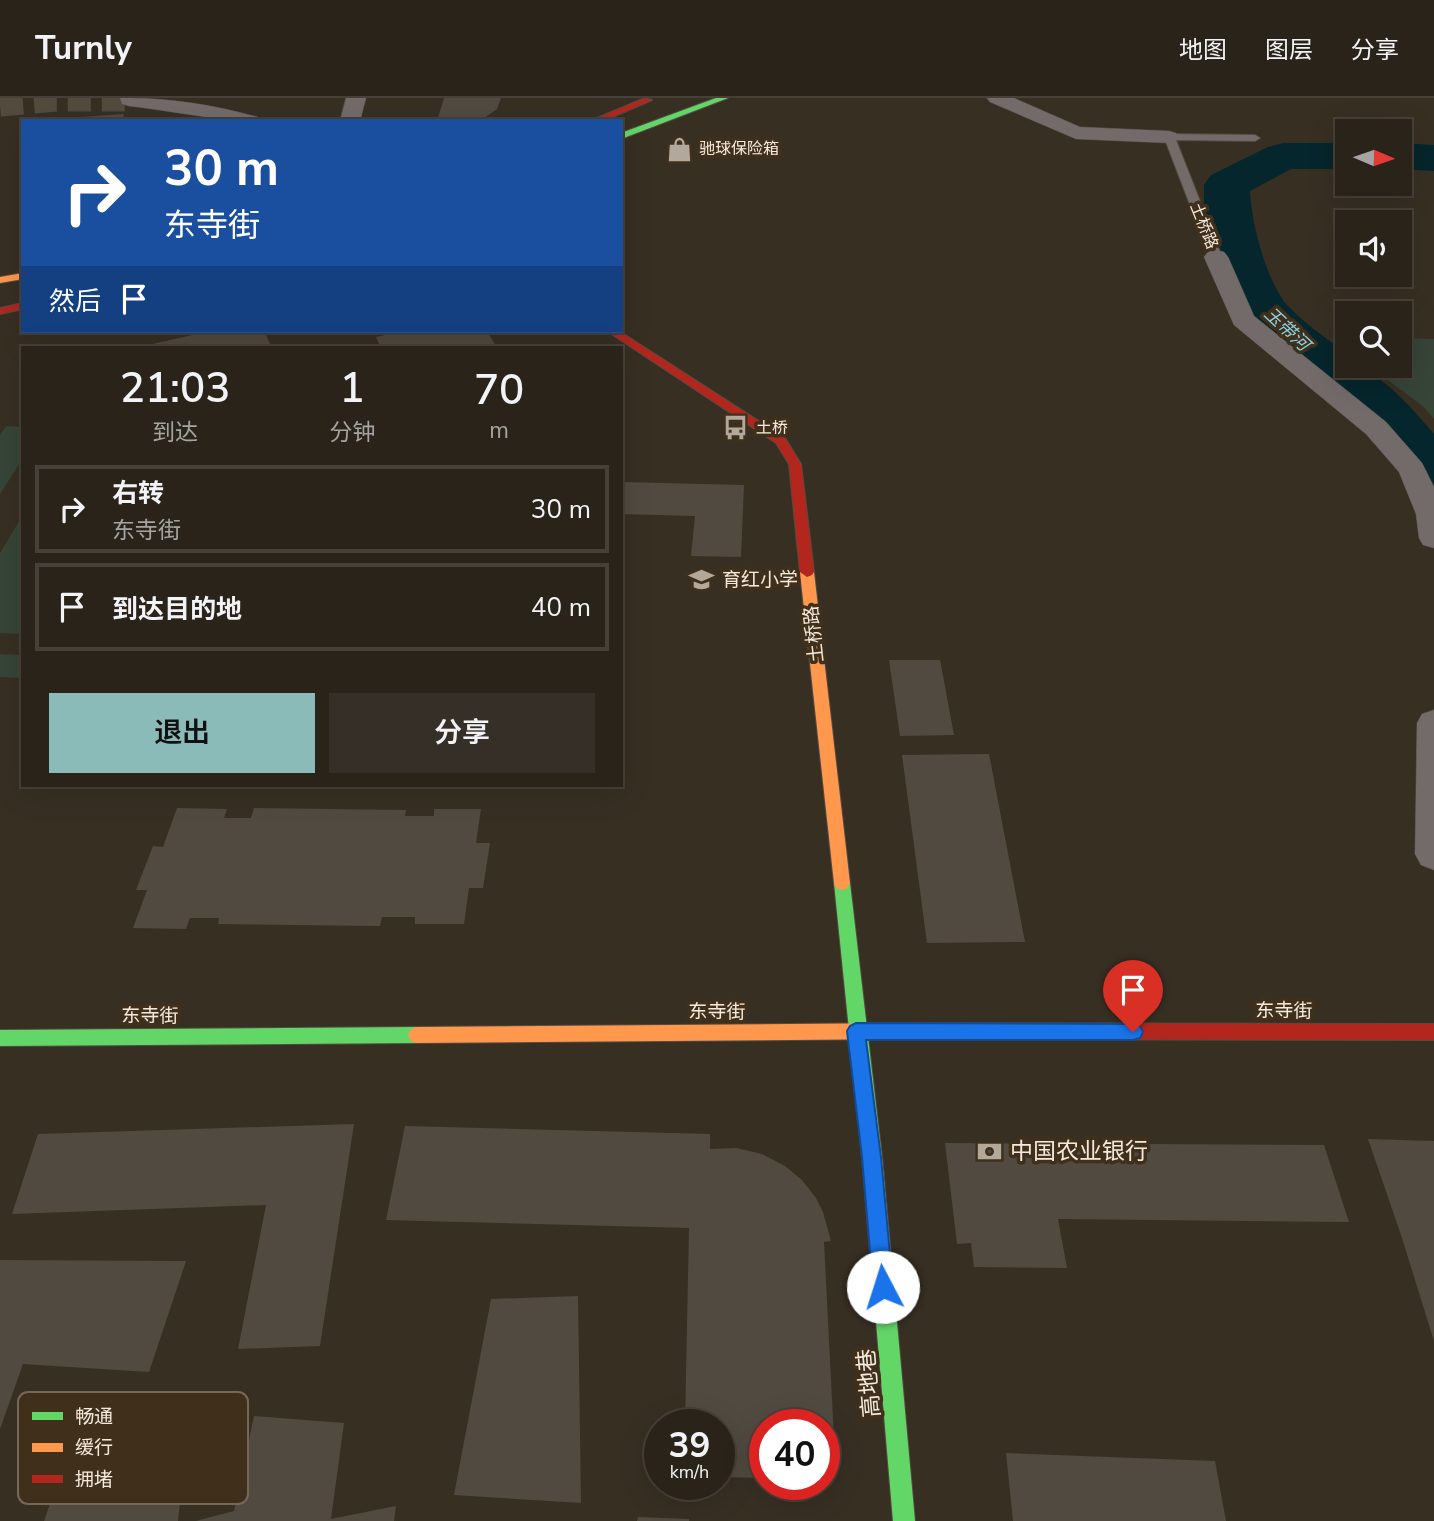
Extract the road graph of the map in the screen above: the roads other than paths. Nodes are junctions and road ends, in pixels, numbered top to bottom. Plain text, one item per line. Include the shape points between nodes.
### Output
1 (356, 98) edge
2 (653, 98) edge
3 (724, 98) edge
4 (997, 98) edge
5 (129, 100) dead end
6 (243, 119) edge
7 (351, 119) edge
8 (599, 119) edge
9 (623, 135) edge
10 (1169, 137) junction
11 (1255, 138) dead end
12 (1216, 257) joint
13 (21, 276) edge
14 (0, 280) edge
15 (21, 306) edge
16 (0, 311) edge
17 (615, 333) edge
18 (1434, 538) edge
19 (1434, 723) edge
20 (1434, 855) edge
21 (856, 1031) junction
22 (1434, 1032) edge
23 (0, 1038) edge
24 (904, 1521) edge

1 - 7 street
2 - 8 street
3 - 9 street
4 - 10 street via 1076,133
5 - 6 street via 199,108
10 - 11 lane
10 - 12 lane, 土桥路
12 - 18 street, 土桥路 via 1243,320 1376,428 1412,469 1431,514
13 - 14 street
15 - 16 street
17 - 21 street, 土桥路 via 781,441 796,464
19 - 20 street
21 - 22 street, 东寺街
21 - 23 street, 东寺街
21 - 24 street, 高地巷 via 872,1157

